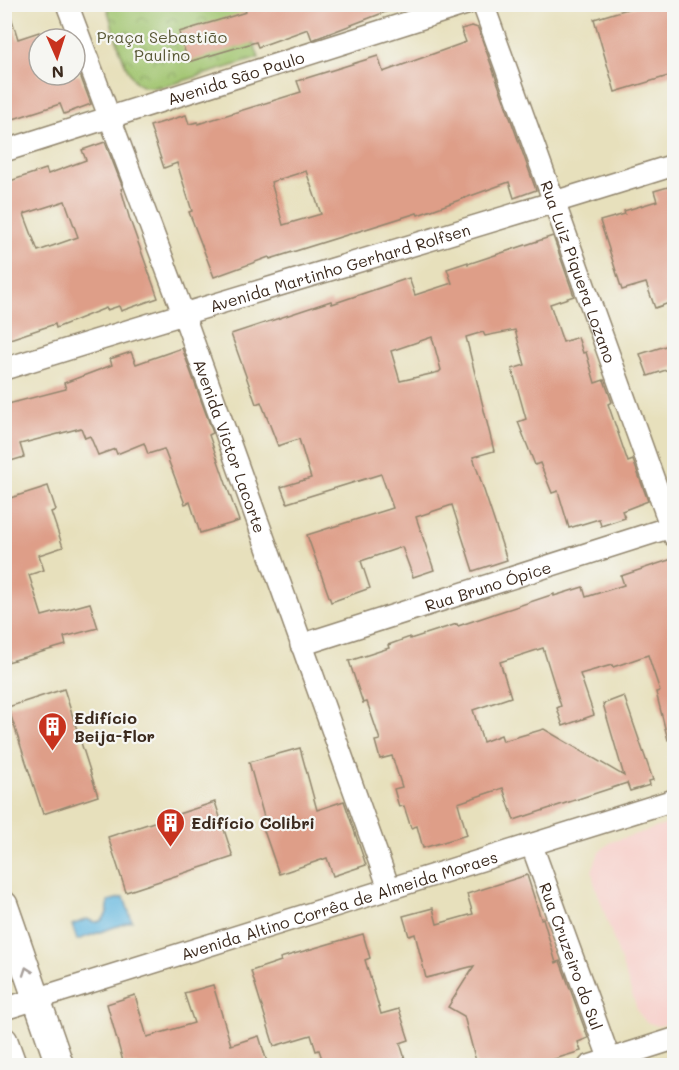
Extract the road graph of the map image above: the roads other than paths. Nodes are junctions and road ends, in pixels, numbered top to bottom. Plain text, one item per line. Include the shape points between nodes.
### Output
1 (67, 4) edge
2 (466, 4) edge
3 (483, 4) edge
4 (109, 118) junction
5 (4, 151) edge
6 (675, 165) edge
7 (553, 203) junction
8 (183, 313) junction
9 (4, 369) edge
10 (673, 529) edge
11 (301, 645) junction
12 (675, 800) edge
13 (532, 846) junction
14 (389, 888) junction
15 (4, 905) edge
16 (36, 999) junction
17 (4, 1009) edge
18 (675, 1039) edge
19 (4, 1041) edge
20 (611, 1062) edge
21 (12, 1065) edge
22 (60, 1065) edge
23 (589, 1065) edge

1 - 4 street, Avenida Victor Lacorte
2 - 4 street, Avenida São Paulo
3 - 7 street, Rua Luiz Piquera Lozano
4 - 5 street, Avenida São Paulo
4 - 8 street, Avenida Victor Lacorte
6 - 7 street, Avenida Martinho Gerhard Rolfsen
7 - 8 street, Avenida Martinho Gerhard Rolfsen
7 - 10 street, Rua Luiz Piquera Lozano
8 - 9 street, Avenida Martinho Gerhard Rolfsen
8 - 11 street, Avenida Victor Lacorte
10 - 11 street, Rua Bruno Ópice
11 - 14 street, Avenida Victor Lacorte
12 - 13 street, Avenida Altino Corrêa de Almeida Moraes
13 - 14 street, Avenida Altino Corrêa de Almeida Moraes
13 - 20 street, Rua Cruzeiro do Sul
14 - 16 street, Avenida Altino Corrêa de Almeida Moraes
16 -> 15 main road
16 - 17 street, Avenida Altino Corrêa de Almeida Moraes
16 - 22 main road
18 - 20 street
19 - 21 main road
20 - 23 street

